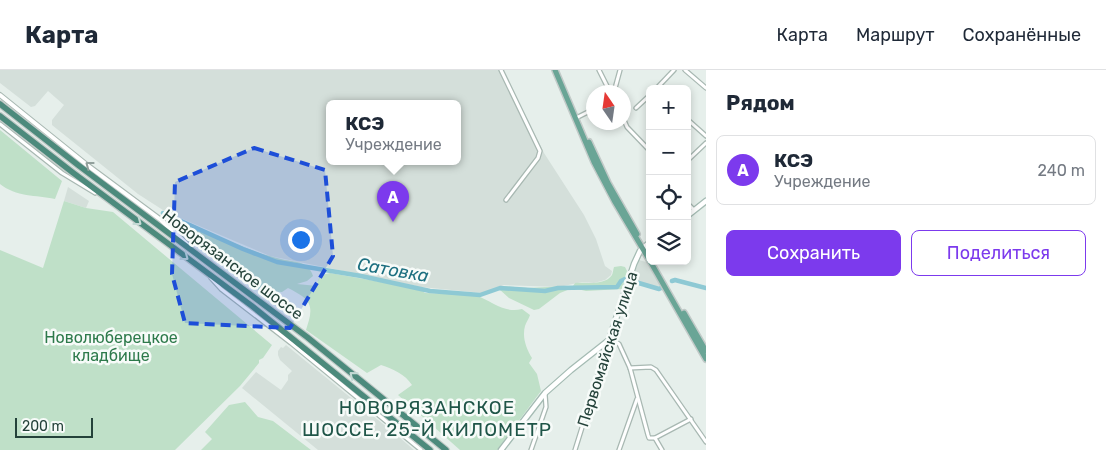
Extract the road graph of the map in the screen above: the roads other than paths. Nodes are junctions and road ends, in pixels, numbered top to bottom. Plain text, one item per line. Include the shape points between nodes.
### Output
1 (501, 70) edge
2 (556, 70) edge
3 (599, 70) edge
4 (620, 70) edge
5 (674, 70) edge
6 (685, 70) edge
7 (606, 85) edge
8 (616, 85) edge
9 (660, 85) edge
10 (706, 88) edge
11 (0, 95) edge
12 (646, 99) edge
13 (0, 104) edge
14 (636, 108) dead end
15 (586, 113) edge
16 (0, 116) edge
17 (578, 117) junction
18 (691, 122) edge
19 (0, 124) edge
20 (629, 130) edge
21 (706, 136) edge
22 (706, 143) edge
23 (646, 147) edge
24 (691, 158) edge
25 (506, 200) dead end
26 (706, 201) edge
27 (111, 202) junction
28 (691, 208) edge
29 (694, 211) junction
30 (691, 213) edge
31 (646, 245) edge
32 (643, 248) junction
33 (646, 251) edge
34 (198, 254) junction
35 (646, 254) edge
36 (652, 265) edge
37 (656, 265) edge
38 (206, 272) junction
39 (610, 339) junction
40 (706, 351) edge
41 (706, 359) edge
42 (630, 368) junction
43 (545, 392) junction
44 (637, 399) junction
45 (691, 419) junction
46 (655, 438) junction
47 (706, 442) edge
48 (421, 450) edge
49 (430, 450) edge
50 (446, 450) edge
51 (501, 450) edge
52 (531, 450) edge
53 (575, 450) edge
54 (619, 450) edge
55 (662, 450) edge

1 - 25 street via 540,151
2 - 17 main road
2 - 32 main road via 594,162
3 - 7 street
4 - 8 street
5 - 9 street
6 - 10 street
34 -> 11 street via 161,220
12 - 14 street
13 - 34 highway, Новорязанское шоссе
15 - 17 street
16 - 27 highway, Новорязанское шоссе
17 - 32 main road via 604,176
18 - 21 street
19 - 27 street via 62,173
20 - 23 street
22 - 24 street
26 - 29 main road
27 -> 38 highway, Новорязанское шоссе
28 - 29 street
29 - 30 main road
31 - 32 main road
32 - 33 main road
32 - 35 main road
32 - 39 main road, Первомайская улица via 630,276
50 -> 34 highway, Новорязанское шоссе
36 - 41 main road
37 - 40 main road
38 - 48 street via 221,288
38 - 49 highway, Новорязанское шоссе
39 - 42 street via 619,344
39 - 43 main road
39 - 53 street, Первомайская улица
42 - 44 street
42 - 45 street via 651,367 656,370
43 - 51 main road
43 - 52 street via 546,407
44 - 46 street via 649,438
44 - 54 street
45 - 46 street
45 - 47 street
46 - 55 street

